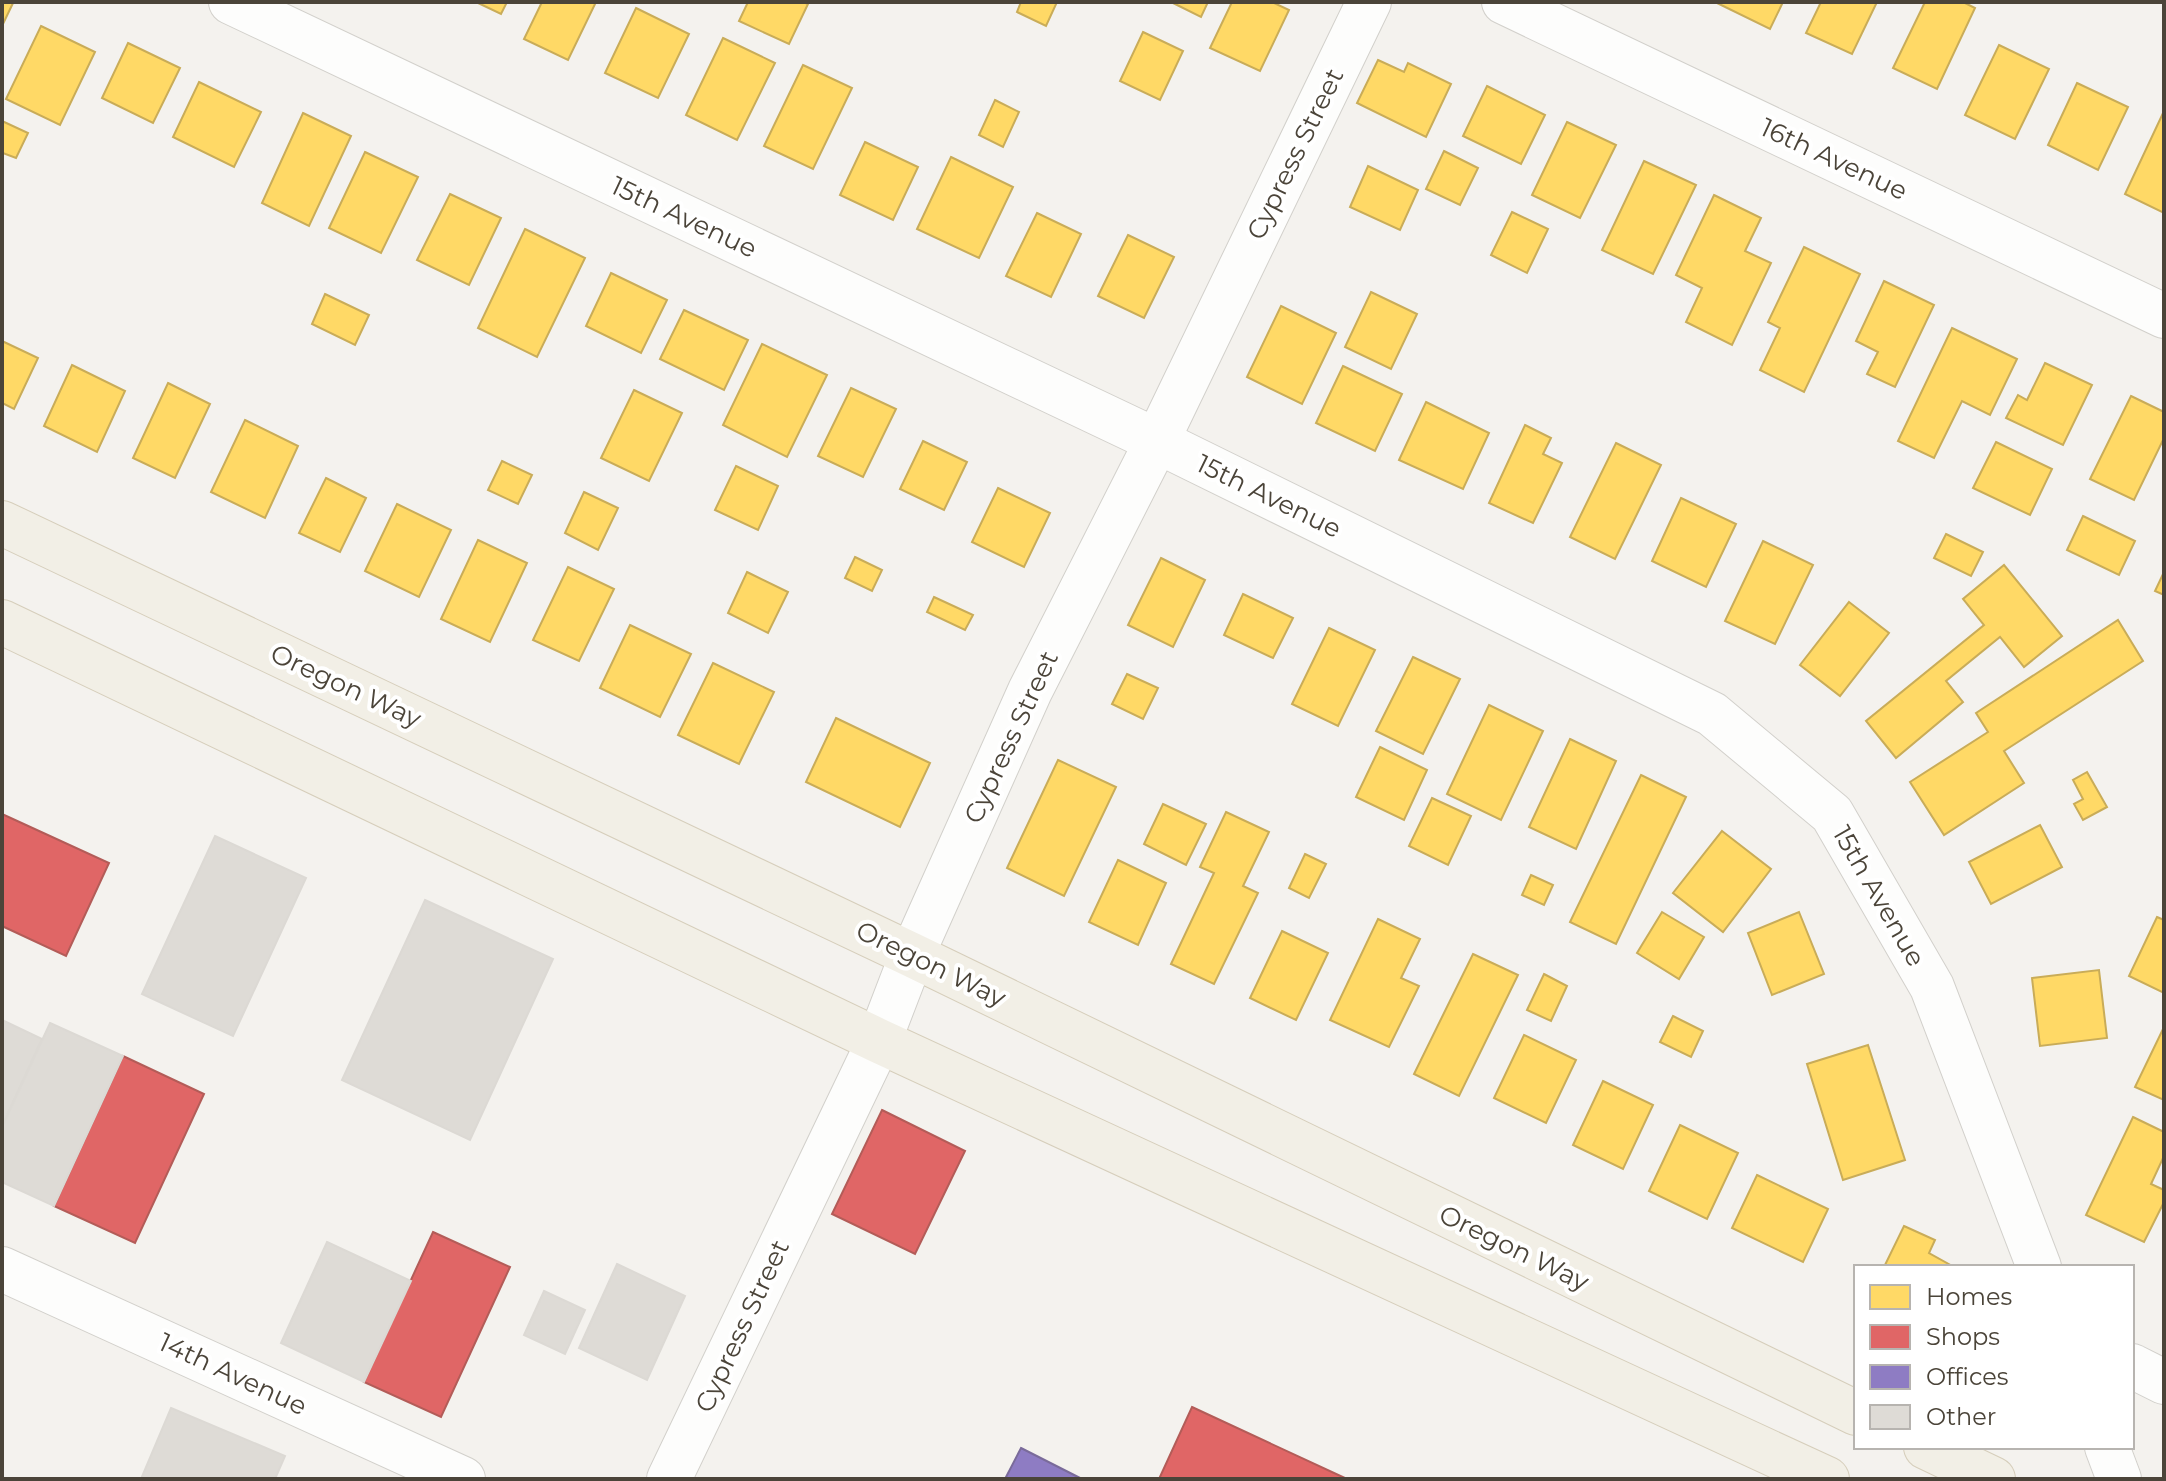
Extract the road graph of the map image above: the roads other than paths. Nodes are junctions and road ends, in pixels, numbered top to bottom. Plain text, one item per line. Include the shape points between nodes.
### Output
1 (231, 2) edge
2 (1369, 2) edge
3 (1504, 2) edge
4 (2164, 316) edge
5 (1157, 441) junction
6 (2, 523) edge
7 (2, 622) edge
8 (912, 955) junction
9 (879, 1041) junction
10 (2038, 1265) edge
11 (2, 1269) edge
12 (2134, 1367) edge
13 (2164, 1382) edge
14 (1854, 1412) edge
15 (1984, 1449) edge
16 (2108, 1449) edge
17 (1934, 1451) edge
18 (463, 1479) edge
19 (669, 1479) edge
20 (1827, 1479) edge
21 (1993, 1479) edge
22 (2119, 1479) edge

1 - 5 street, 15th Avenue
2 - 5 street, Cypress Street
3 - 4 street, 16th Avenue
5 - 8 street, Cypress Street via 1030,691
5 - 10 street, 15th Avenue via 1712,714 1832,814 1932,987
6 - 8 main road, Oregon Way
7 - 9 main road
8 - 9 street, Cypress Street
8 - 14 main road, Oregon Way
9 - 19 street, Cypress Street
9 - 20 main road
11 - 18 street, 14th Avenue
12 - 13 street
15 - 17 main road via 1968,1455
16 - 22 street
17 - 21 main road

